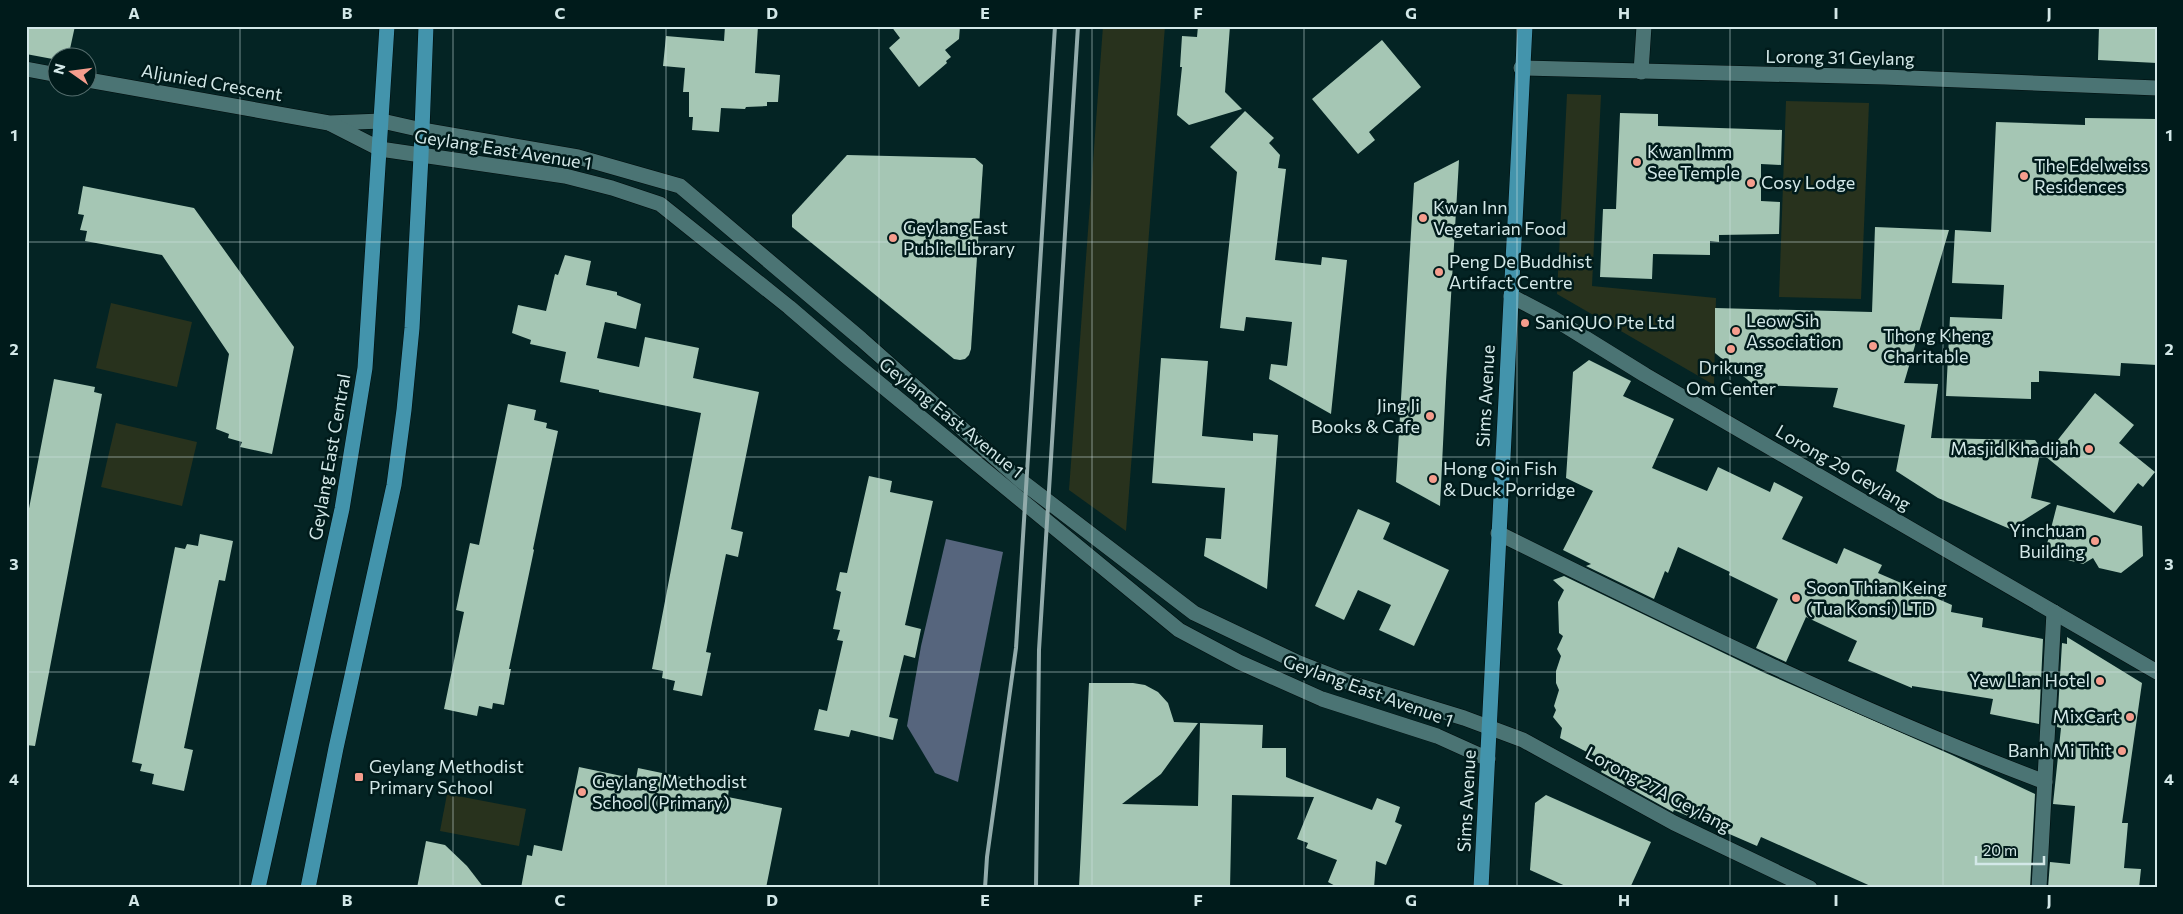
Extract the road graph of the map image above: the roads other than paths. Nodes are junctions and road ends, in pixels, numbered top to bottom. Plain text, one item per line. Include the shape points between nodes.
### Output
1 (387, 26) edge
2 (426, 26) edge
3 (1525, 26) edge
4 (1644, 26) edge
5 (1522, 68) junction
6 (26, 69) edge
7 (1641, 72) junction
8 (48, 73) edge
9 (98, 82) edge
10 (2157, 88) edge
11 (382, 121) junction
12 (329, 123) junction
13 (422, 130) junction
14 (380, 149) junction
15 (421, 156) junction
16 (1511, 296) junction
17 (1498, 533) junction
18 (2054, 612) junction
19 (2157, 672) edge
20 (1490, 727) junction
21 (1488, 759) junction
22 (2045, 782) junction
23 (258, 888) edge
24 (308, 888) edge
25 (1481, 888) edge
26 (1810, 888) edge
27 (2039, 888) edge

1 - 11 main road, Geylang East Central
2 - 13 main road
3 - 5 main road, Sims Avenue
4 - 7 street
5 - 7 street, Lorong 31 Geylang
5 - 16 main road, Sims Avenue
6 - 8 street
7 - 10 street, Lorong 31 Geylang via 1885,77
9 - 12 street, Aljunied Crescent
11 - 12 street, Aljunied Crescent
11 - 13 street, Geylang East Avenue 1
11 - 14 main road, Geylang East Central
12 - 14 street, Aljunied Crescent
13 - 15 main road
13 - 20 street, Geylang East Avenue 1 via 578,157 680,186 861,339 1020,480 1194,612 1307,666 1353,684
14 - 15 street, Geylang East Avenue 1
14 - 23 main road, Geylang East Central via 366,368 349,476
15 - 21 street, Geylang East Avenue 1 via 565,176 660,204 1179,630 1239,662 1322,698 1437,736
15 - 24 main road via 412,328 394,484
16 - 17 main road, Sims Avenue
16 - 18 street, Lorong 29 Geylang
17 - 20 main road, Sims Avenue
17 - 22 street via 1793,676
18 - 19 street, Lorong 29 Geylang
18 - 22 street
20 - 21 main road, Sims Avenue
20 - 26 street, Lorong 27A Geylang via 1524,740 1674,823
21 - 25 main road, Sims Avenue
22 - 27 street

